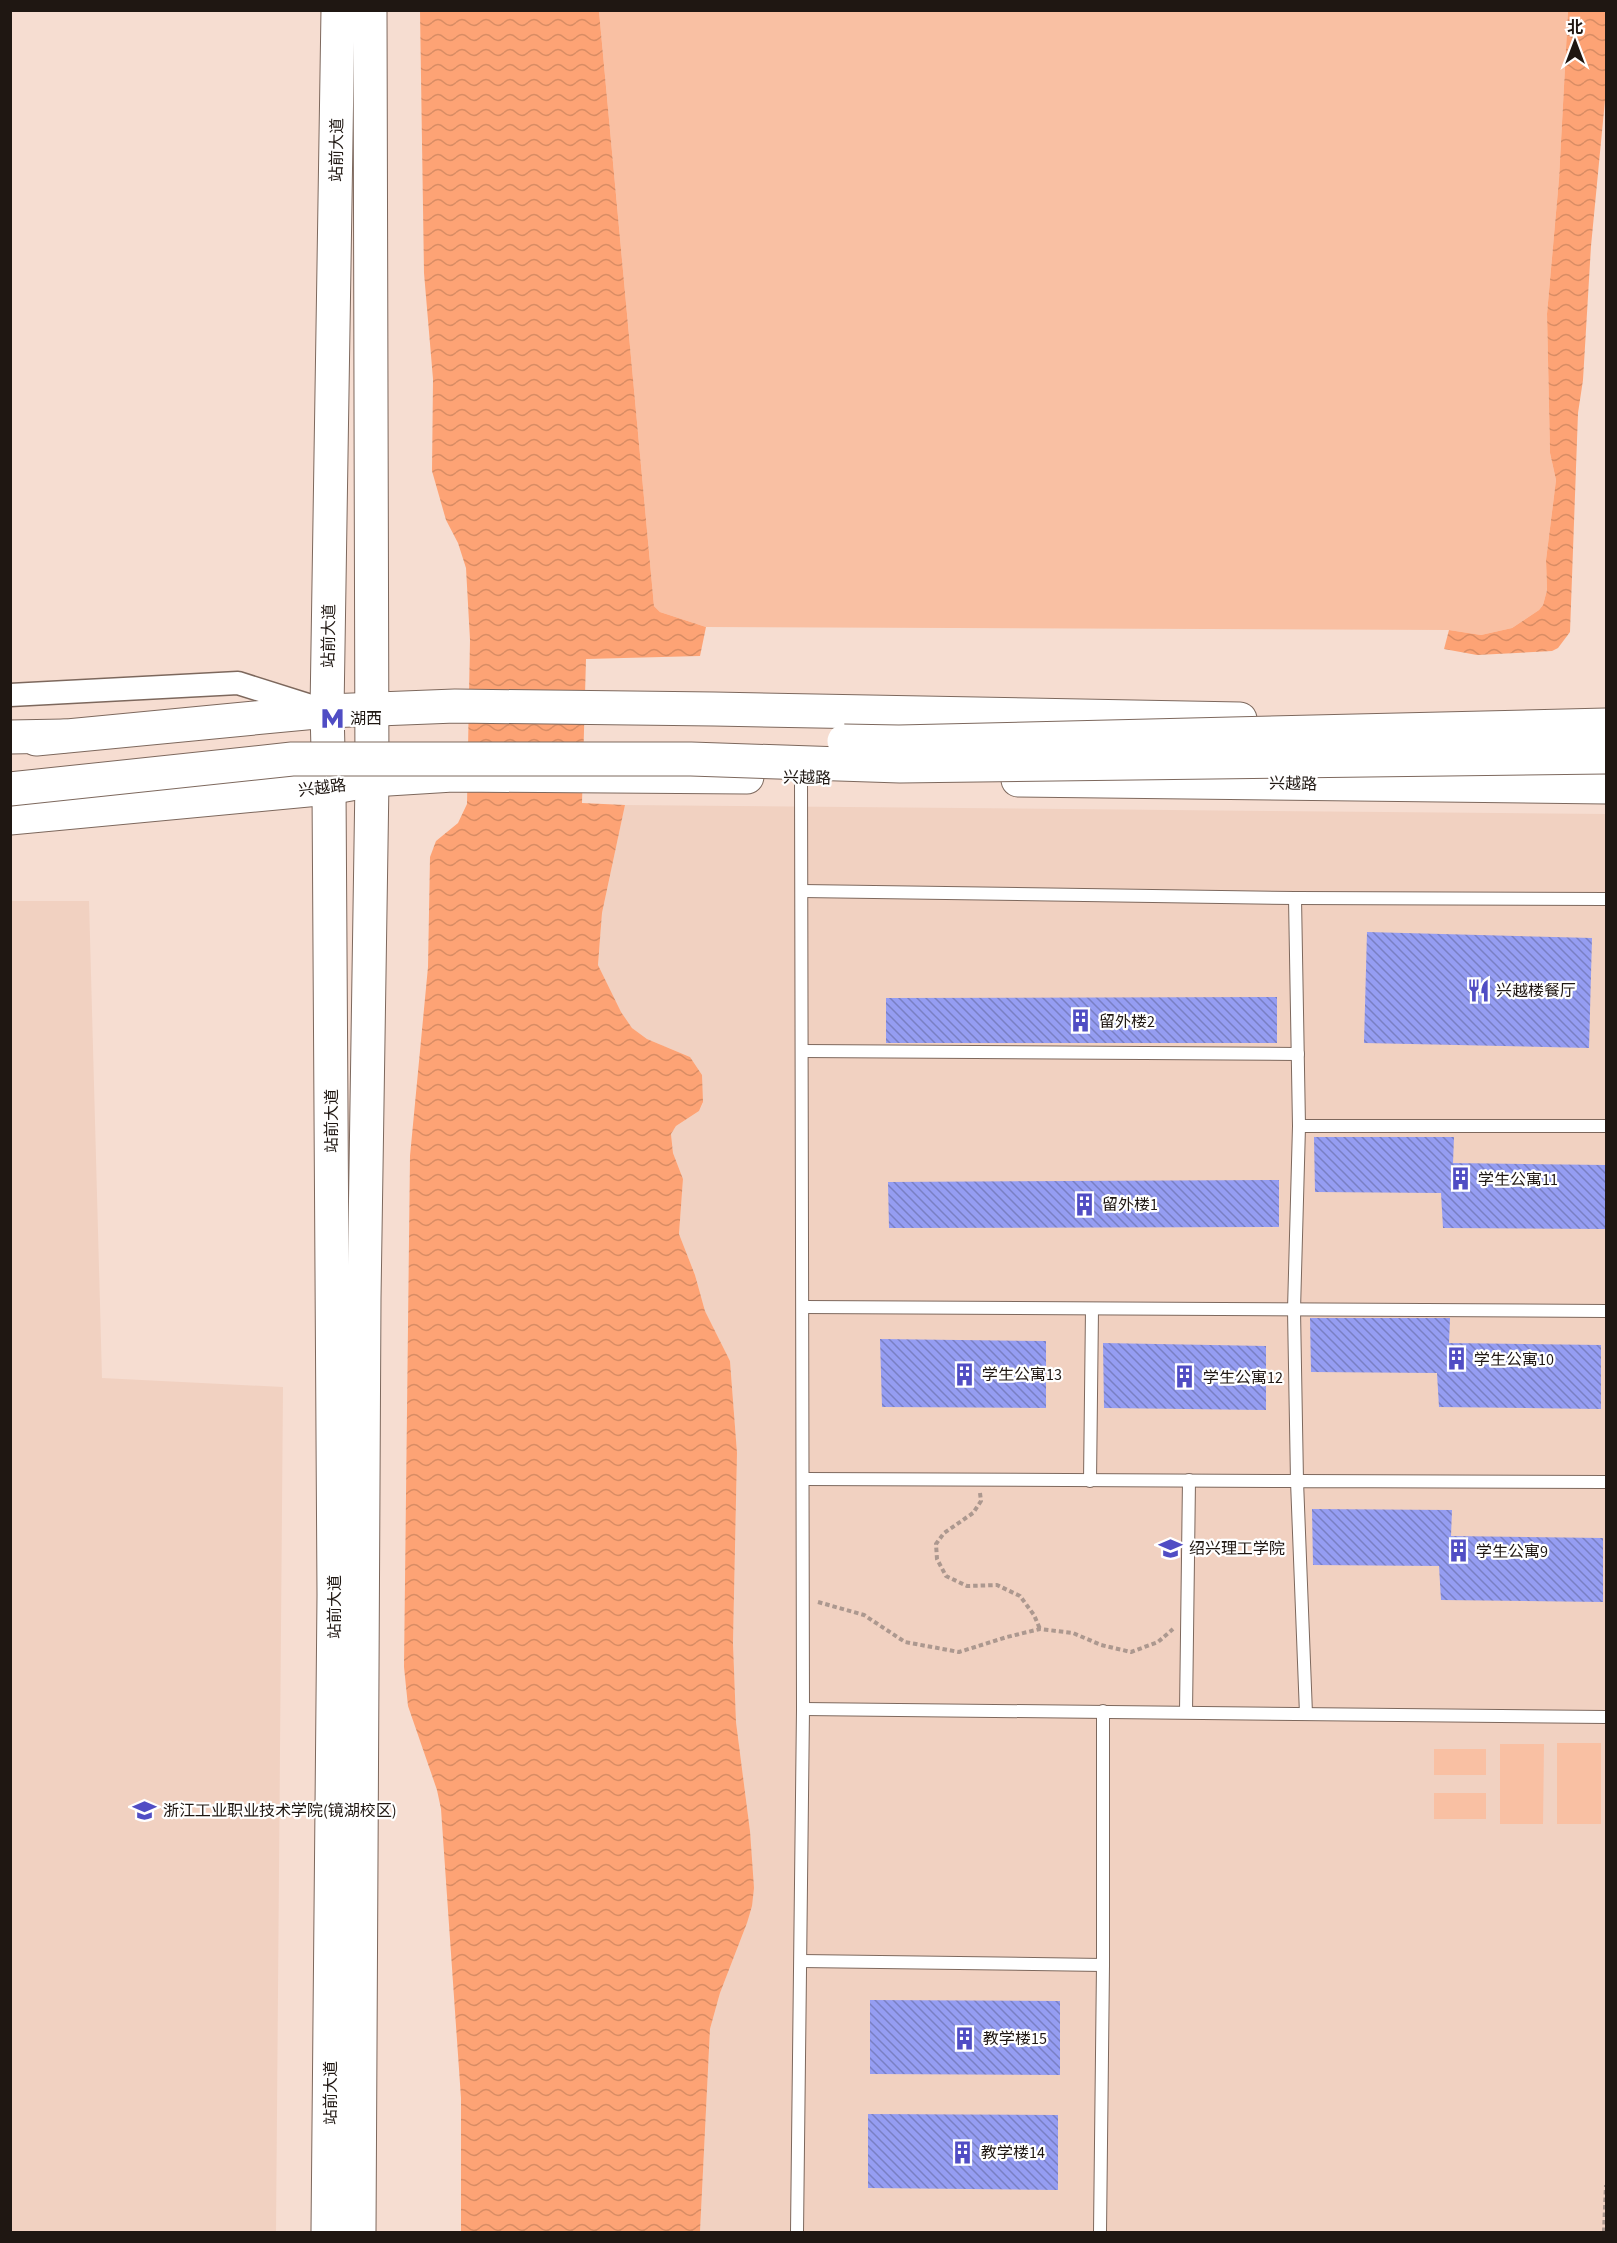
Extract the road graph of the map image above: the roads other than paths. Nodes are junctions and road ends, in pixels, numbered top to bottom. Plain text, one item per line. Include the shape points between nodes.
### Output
1 (338, 10) edge
2 (370, 10) edge
3 (10, 695) edge
4 (371, 709) junction
5 (327, 711) junction
6 (1606, 726) edge
7 (64, 736) junction
8 (10, 737) edge
9 (10, 743) edge
10 (1606, 757) edge
11 (10, 766) edge
12 (801, 777) junction
13 (372, 780) junction
14 (1606, 787) edge
15 (329, 788) junction
16 (10, 789) edge
17 (10, 818) edge
18 (802, 891) junction
19 (1295, 898) junction
20 (1606, 899) edge
21 (802, 1051) junction
22 (1298, 1054) junction
23 (1299, 1126) junction
24 (1606, 1126) edge
25 (803, 1307) junction
26 (1092, 1309) junction
27 (1294, 1310) junction
28 (1606, 1311) edge
29 (803, 1479) junction
30 (1190, 1480) junction
31 (1090, 1481) junction
32 (1297, 1482) junction
33 (1606, 1482) edge
34 (803, 1709) junction
35 (1103, 1712) junction
36 (1186, 1712) junction
37 (1306, 1714) junction
38 (1606, 1717) edge
39 (801, 1961) junction
40 (1103, 1965) junction
41 (328, 2232) edge
42 (359, 2232) edge
43 (797, 2232) edge
44 (1100, 2232) edge

1 - 5 main road, 站前大道
2 - 4 main road, 站前大道
3 - 5 street via 238,683
4 - 5 main road
4 - 6 main road via 714,708
4 - 13 main road, 站前大道
5 - 7 main road
5 - 15 main road, 站前大道
6 - 11 main road, bridge via 899,742 695,738 286,739
7 - 8 main road
7 - 9 main road
10 - 16 main road, bridge via 900,766 691,759 292,759
12 - 13 main road, 兴越路 via 453,775
12 - 14 main road, 兴越路
12 - 18 lane
13 - 15 main road, 兴越路
13 - 42 main road, 站前大道 via 364,1298
15 - 17 main road, 兴越路
15 - 41 main road, 站前大道 via 334,1595
18 - 19 lane
18 - 21 lane
19 - 20 lane
19 - 22 lane
21 - 22 lane
21 - 25 lane
22 - 23 lane
23 - 24 lane
23 - 27 lane
25 - 26 lane
25 - 29 lane
26 - 27 lane
26 - 31 lane
27 - 28 lane
27 - 32 lane
29 - 31 lane
29 - 34 lane
30 - 31 lane
30 - 32 lane
30 - 36 lane
32 - 33 lane
32 - 37 lane
34 - 35 lane
34 - 39 lane
35 - 36 lane
35 - 40 lane
36 - 37 lane
37 - 38 lane
39 - 40 lane
39 - 43 lane
40 - 44 lane

